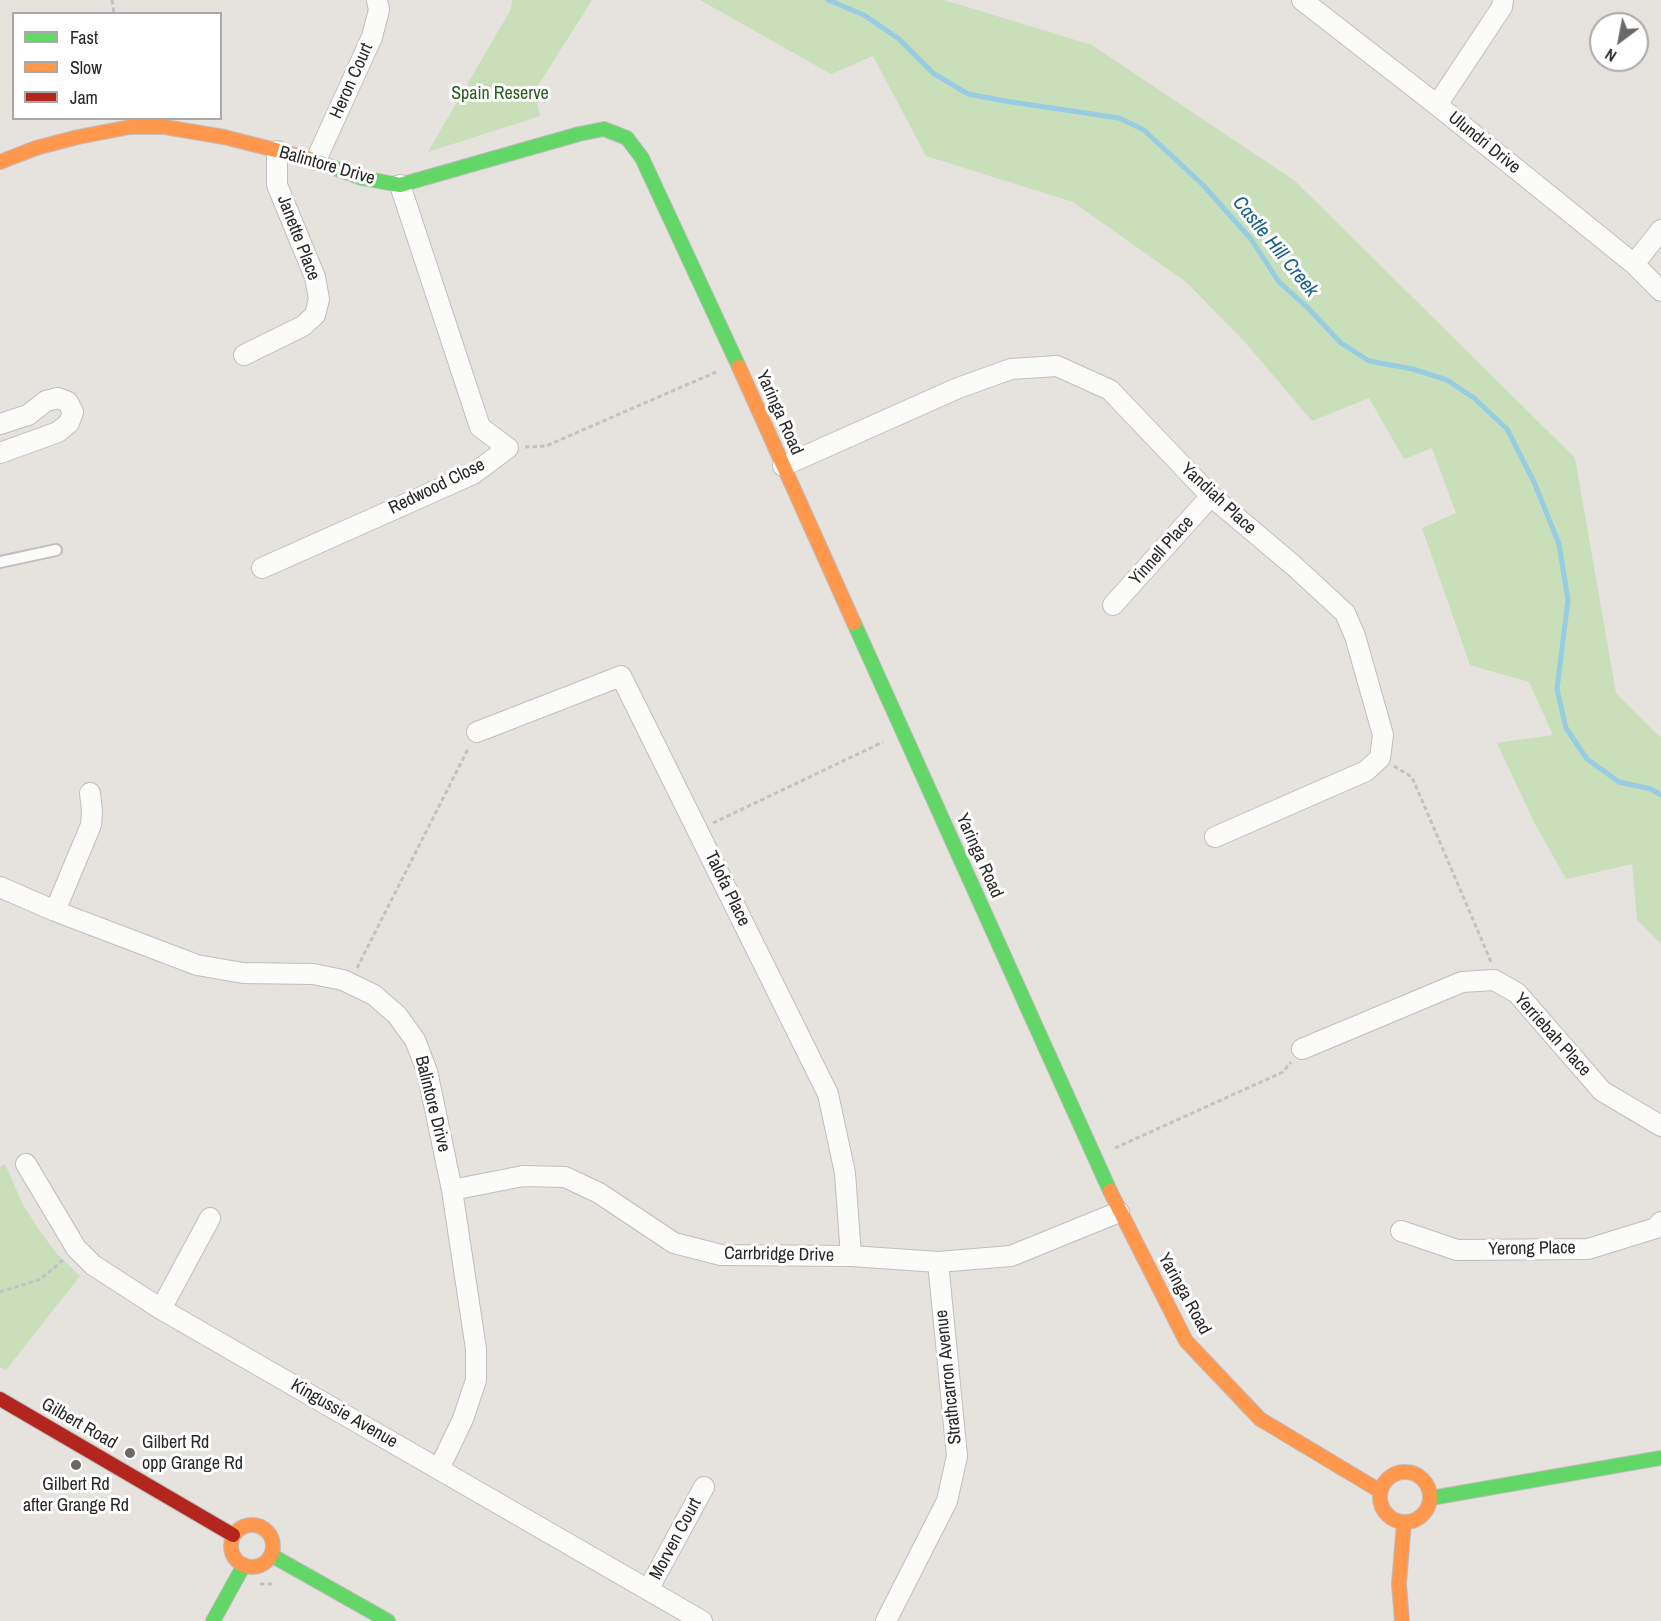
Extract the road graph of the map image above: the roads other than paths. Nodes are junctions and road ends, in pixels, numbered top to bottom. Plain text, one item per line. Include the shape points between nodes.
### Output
1 (377, 0) edge
2 (1302, 0) edge
3 (1503, 0) edge
4 (1437, 105) junction
5 (277, 151) junction
6 (642, 158) joint
7 (316, 160) junction
8 (0, 162) edge
9 (400, 185) junction
10 (1661, 230) edge
11 (1634, 264) junction
12 (1661, 291) edge
13 (244, 355) dead end
14 (0, 424) edge
15 (0, 453) edge
16 (783, 466) junction
17 (1211, 496) junction
18 (56, 550) dead end
19 (0, 562) edge
20 (262, 568) dead end
21 (1113, 605) dead end
22 (477, 732) road end
23 (90, 793) dead end
24 (1215, 837) dead end
25 (0, 887) edge
26 (55, 911) junction
27 (1302, 1049) road end
28 (1661, 1126) edge
29 (26, 1164) dead end
30 (452, 1190) junction
31 (1119, 1212) junction
32 (210, 1218) dead end
33 (1661, 1222) edge
34 (1401, 1231) dead end
35 (851, 1256) junction
36 (938, 1262) junction
37 (161, 1309) junction
38 (0, 1399) edge
39 (1661, 1458) edge
40 (439, 1469) junction
41 (704, 1487) dead end
42 (1380, 1491) junction
43 (1431, 1498) junction
44 (1404, 1522) junction
45 (233, 1535) junction
46 (271, 1555) junction
47 (244, 1565) junction
48 (648, 1590) junction
49 (213, 1621) edge
50 (388, 1621) edge
51 (702, 1621) edge
52 (886, 1621) edge
53 (1402, 1621) edge

1 - 7 street, Heron Court via 379,10 372,37
2 - 4 street, Ulundri Drive
3 - 4 street
4 - 11 street, Ulundri Drive
5 - 7 street, Balintore Drive
5 - 8 street, Balintore Drive via 165,127 130,127 36,148
5 - 13 street, Janette Place via 277,185 315,277 319,299 315,315 303,326
6 - 9 street, Balintore Drive via 627,138 604,129
6 - 16 street, Yaringa Road
7 - 9 street, Balintore Drive via 362,178
9 - 20 street, Redwood Close via 480,427 508,448 473,474
10 - 11 street
11 - 12 street, Ulundri Drive
14 - 15 street via 28,415 46,401 58,398 68,402 73,412 69,423 58,432
16 - 17 street, Yandiah Place via 958,388 1011,369 1057,366 1110,390
16 - 31 street, Yaringa Road
17 - 21 street, Yinnell Place
17 - 24 street, Yandiah Place via 1345,613 1383,735 1380,758 1366,771
18 - 19 lane
22 - 35 street, Talofa Place via 621,676 828,1094 845,1173
23 - 26 street via 91,825
25 - 26 street, Balintore Drive
26 - 30 street, Balintore Drive via 197,964 243,973 313,974 350,983 374,995 397,1015 415,1040 428,1071
27 - 28 street, Yerriebah Place via 1462,982 1494,980 1517,993 1602,1091
29 - 37 street, Kingussie Avenue via 76,1248 93,1265
30 - 35 street, Carrbridge Drive via 524,1176 565,1177 600,1193 674,1243 721,1255
30 - 40 street, Balintore Drive via 476,1349 476,1380
31 - 36 street, Carrbridge Drive via 1011,1256
31 - 42 street, Yaringa Road via 1185,1341 1260,1419
32 - 37 street
33 - 34 street, Yerong Place via 1656,1228 1588,1249 1457,1250
35 - 36 street, Carrbridge Drive
36 - 52 street, Strathcarron Avenue via 957,1456 947,1501
37 - 40 street, Kingussie Avenue
38 - 45 street, Gilbert Road
39 - 43 street
40 - 48 street, Kingussie Avenue
41 - 48 street, Morven Court
42 - 43 street via 1383,1483 1399,1471 1419,1474
42 - 44 street via 1380,1503 1391,1519
43 - 44 street via 1427,1510 1411,1522
44 - 53 street via 1399,1584
45 - 46 street via 248,1526 264,1529 272,1541
45 - 47 street via 234,1557
46 - 47 street via 257,1566
46 - 50 street
47 - 49 street
48 - 51 street, Kingussie Avenue

